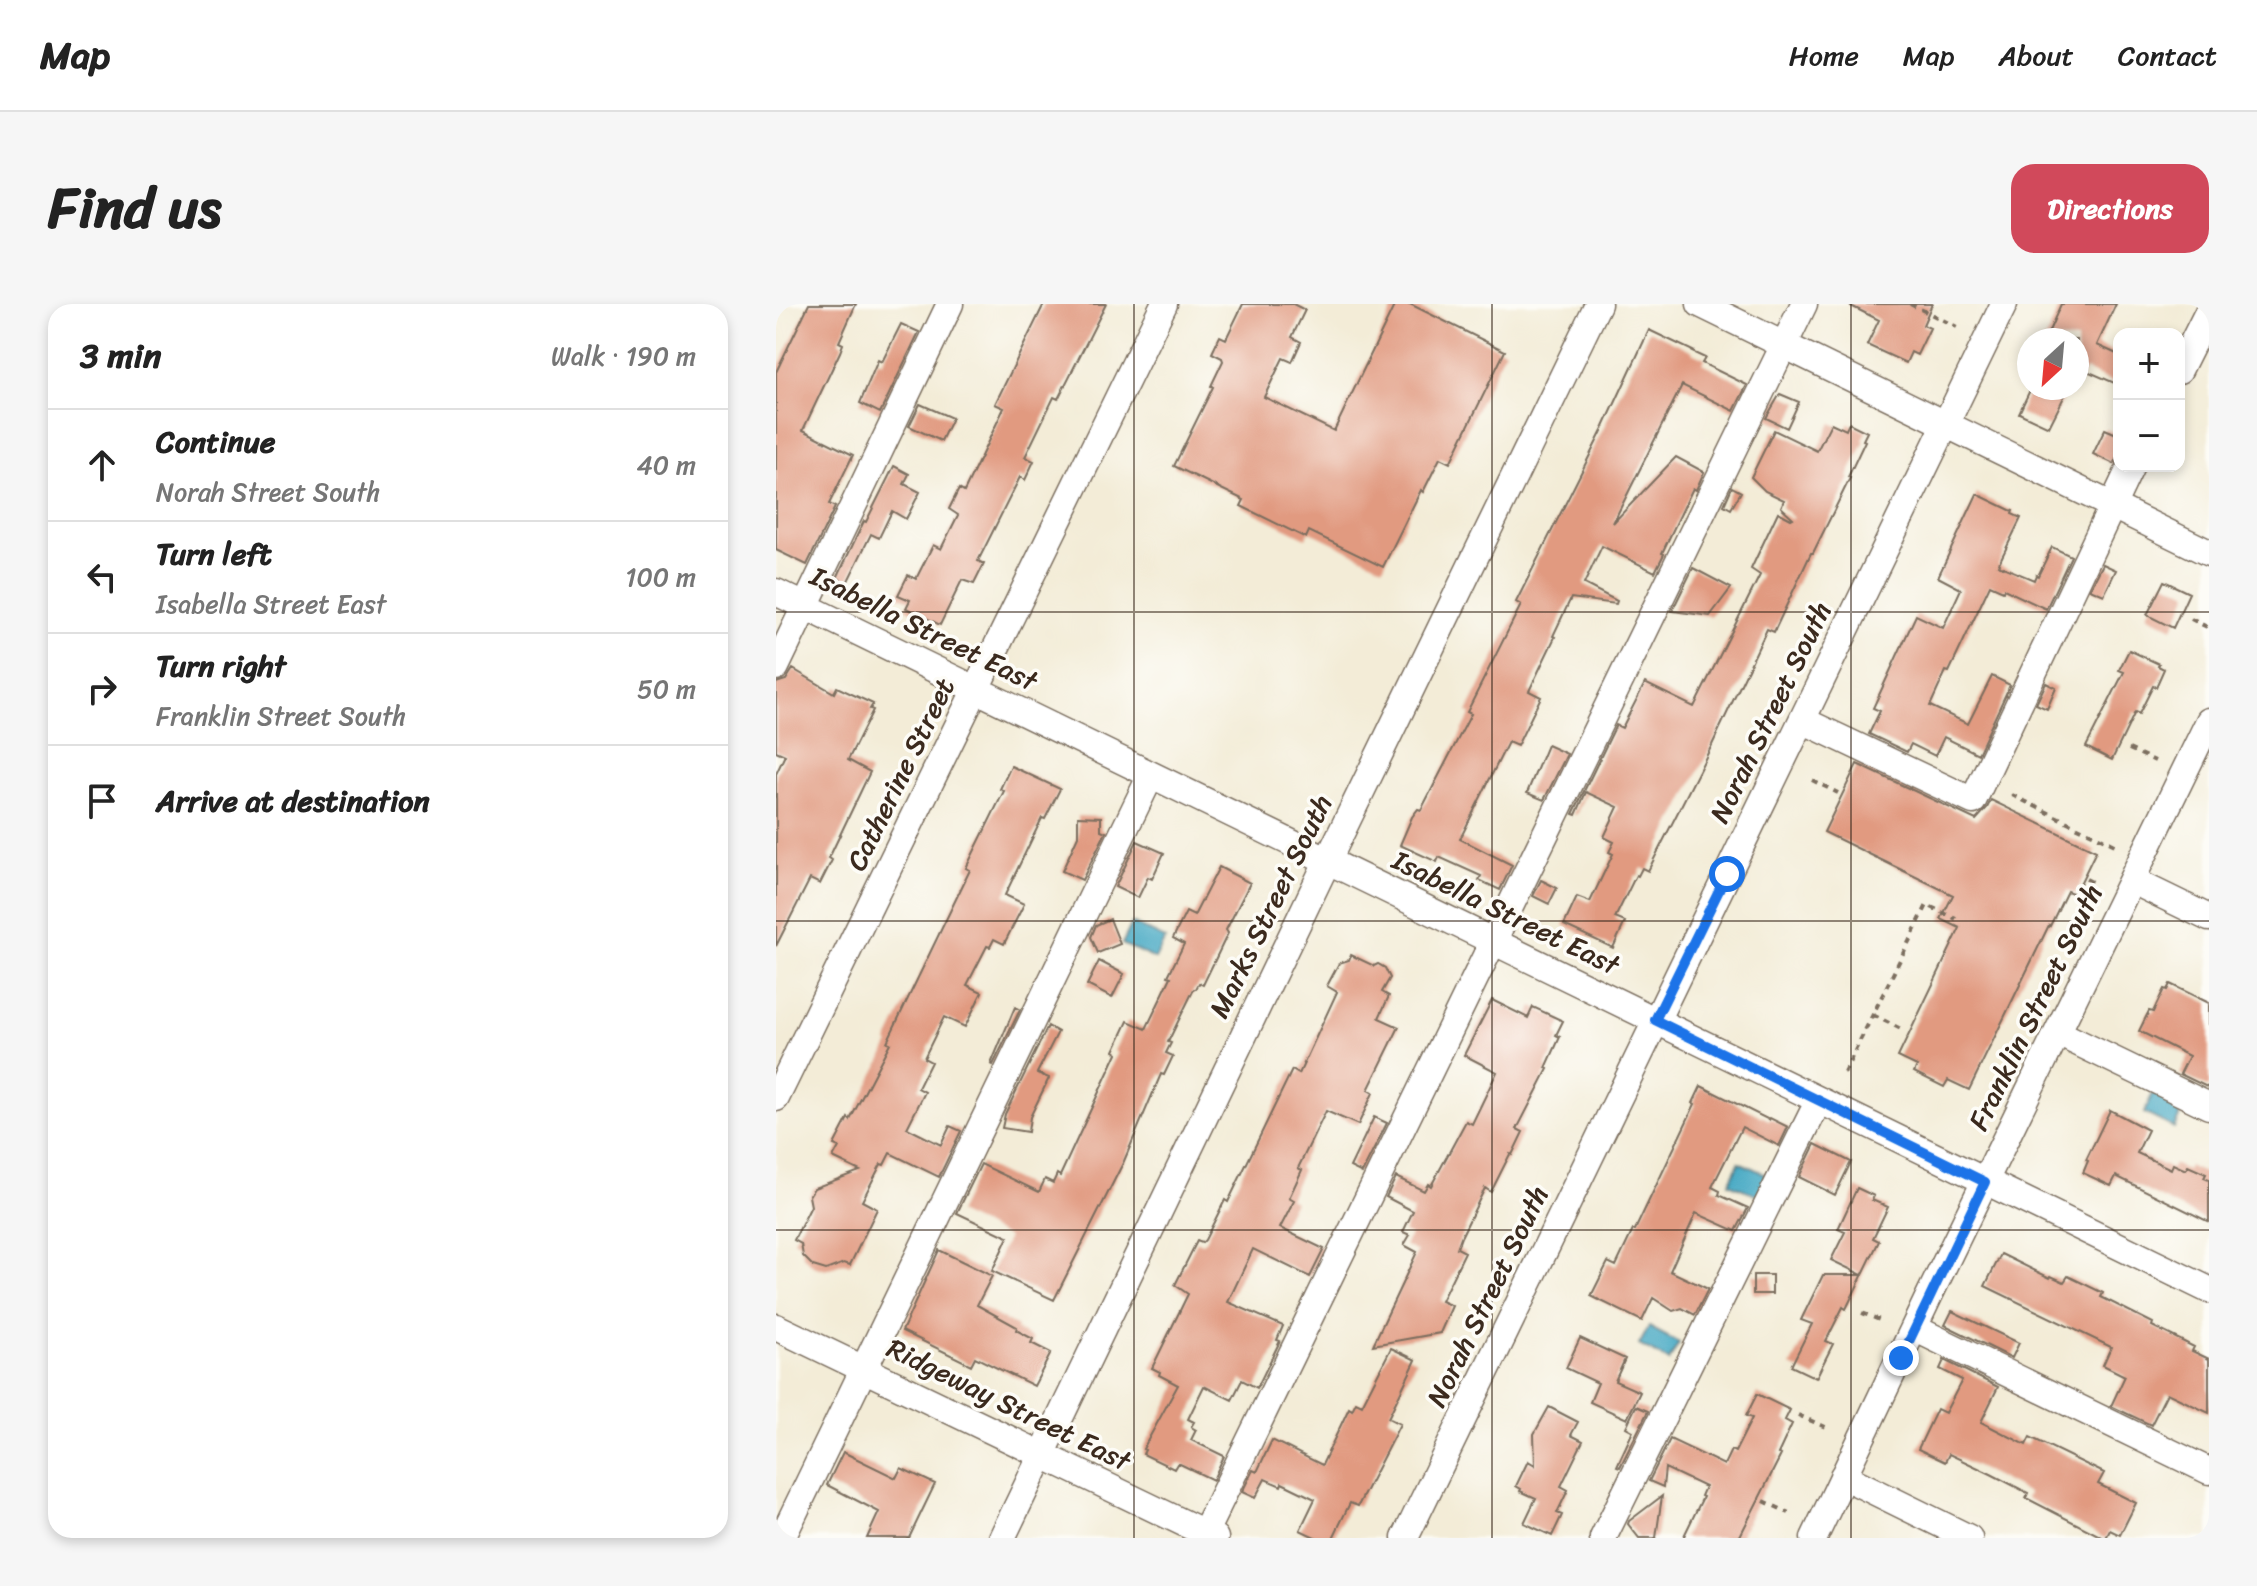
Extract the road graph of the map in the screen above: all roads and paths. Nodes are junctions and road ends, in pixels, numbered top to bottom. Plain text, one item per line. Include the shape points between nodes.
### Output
1 (950, 304) edge
2 (1164, 304) edge
3 (1598, 304) edge
4 (1700, 304) edge
5 (1804, 304) edge
6 (1910, 304) edge
7 (2004, 304) edge
8 (2209, 310) edge
9 (1957, 327) dead end
10 (1784, 345) junction
11 (2185, 358) edge
12 (1944, 425) junction
13 (2128, 472) edge
14 (2111, 506) junction
15 (2209, 553) edge
16 (776, 592) edge
17 (806, 606) junction
18 (2191, 619) dead end
19 (2209, 628) edge
20 (776, 667) edge
21 (977, 690) junction
22 (1802, 720) junction
23 (2207, 732) edge
24 (2129, 749) dead end
25 (2155, 761) dead end
26 (1151, 775) junction
27 (1812, 780) dead end
28 (1838, 793) dead end
29 (2012, 795) dead end
30 (2115, 845) dead end
31 (1327, 862) junction
32 (2086, 879) dead end
33 (2133, 881) junction
34 (2096, 884) dead end
35 (2209, 918) edge
36 (1956, 919) dead end
37 (1492, 941) junction
38 (1873, 1015) junction
39 (1655, 1020) junction
40 (1903, 1030) dead end
41 (2058, 1033) junction
42 (1844, 1073) dead end
43 (776, 1098) edge
44 (1819, 1100) junction
45 (2209, 1106) edge
46 (1985, 1182) junction
47 (2209, 1290) edge
48 (1862, 1313) dead end
49 (1882, 1321) dead end
50 (776, 1327) edge
51 (1914, 1328) junction
52 (863, 1369) junction
53 (1798, 1415) dead end
54 (1830, 1429) dead end
55 (1043, 1456) junction
56 (2209, 1471) edge
57 (1843, 1476) junction
58 (1764, 1501) dead end
59 (1789, 1513) dead end
60 (1207, 1536) edge
61 (782, 1538) edge
62 (1002, 1538) edge
63 (1405, 1538) edge
64 (1603, 1538) edge
65 (1814, 1538) edge
66 (1969, 1538) edge

1 - 17 street
2 - 21 street, Catherine Street
3 - 31 street, Marks Street South
4 - 10 street
5 - 10 street
6 - 9 path
7 - 12 street, Norah Street South
8 - 11 street
10 - 12 street
10 - 37 street
12 - 14 street
12 - 22 street, Norah Street South
13 - 14 street
14 - 15 street
14 - 22 street via 1973,801
16 - 17 street, Isabella Street East
17 - 20 street
17 - 21 street, Isabella Street East
18 - 19 path
21 - 26 street, Isabella Street East
21 - 43 street, Catherine Street
22 - 39 street, Norah Street South
23 - 33 street, Franklin Street South
24 - 25 path
26 - 31 street, Isabella Street East
26 - 52 street
27 - 28 path
29 - 30 path
31 - 37 street, Isabella Street East
31 - 55 street, Marks Street South
32 - 34 path
33 - 35 street
33 - 41 street, Franklin Street South
36 - 38 path via 1927,905
37 - 39 street, Isabella Street East
37 - 60 street
38 - 40 path
38 - 42 path
39 - 44 street, Isabella Street East
39 - 63 street, Norah Street South
41 - 45 street
41 - 46 street, Franklin Street South
44 - 46 street, Isabella Street East
44 - 64 street
46 - 47 street, Isabella Street East
46 - 51 street, Franklin Street South
48 - 49 path
50 - 52 street, Ridgeway Street East
51 - 56 street
51 - 57 street, Franklin Street South
52 - 55 street, Ridgeway Street East
52 - 61 street
53 - 54 path
55 - 60 street, Ridgeway Street East
55 - 62 street, Marks Street South
57 - 65 street, Franklin Street South
57 - 66 street
58 - 59 path

